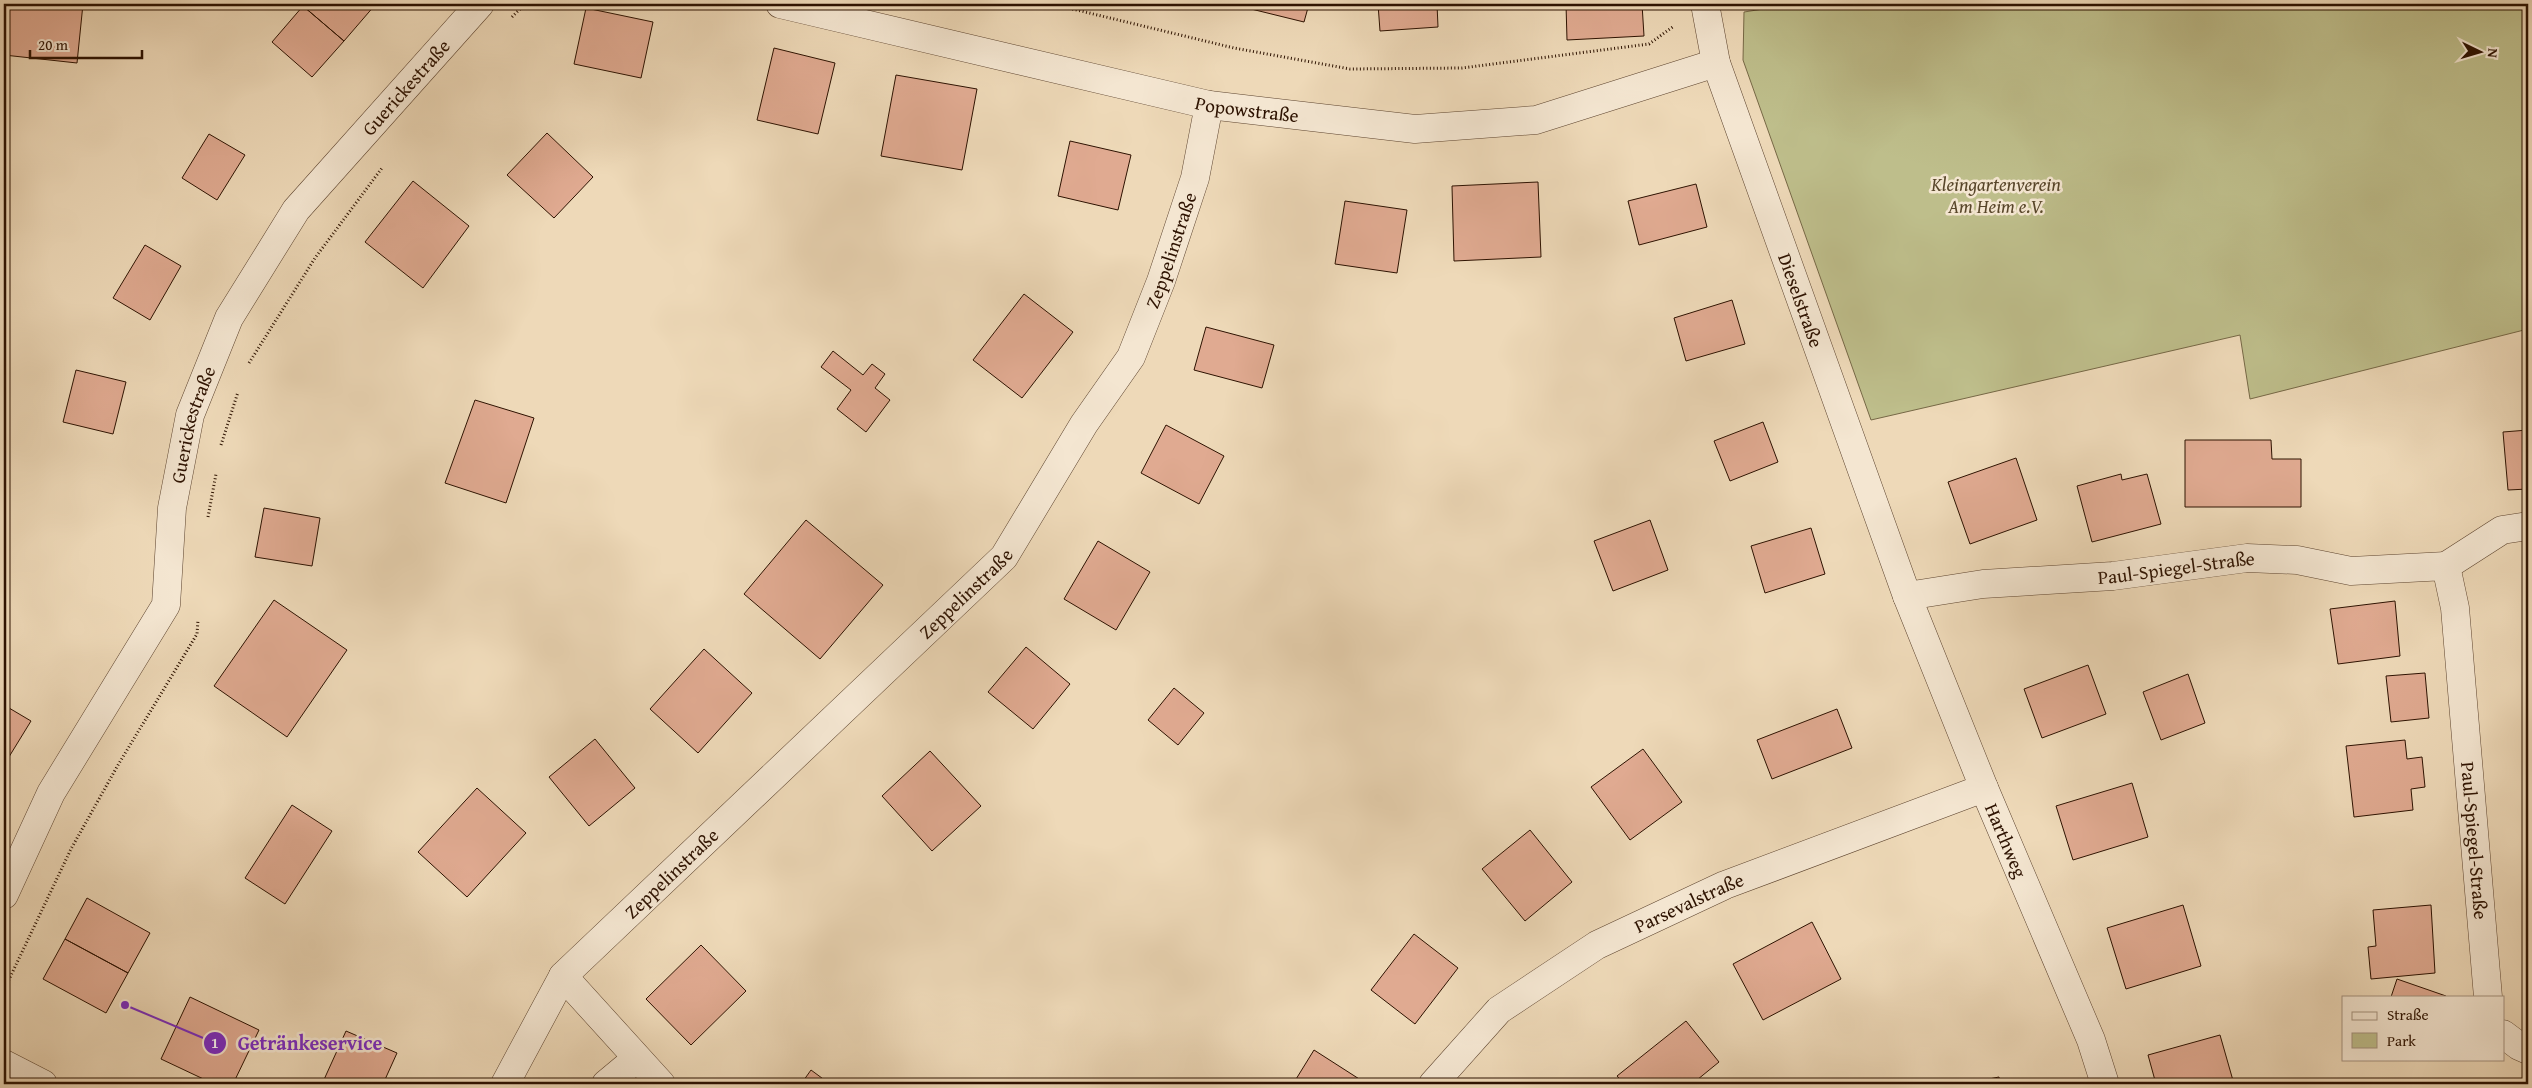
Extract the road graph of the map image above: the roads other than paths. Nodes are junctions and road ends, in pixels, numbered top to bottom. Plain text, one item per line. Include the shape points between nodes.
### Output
1 (480, 4) edge
2 (780, 4) edge
3 (1705, 4) edge
4 (1716, 64) junction
5 (1209, 105) junction
6 (2528, 526) edge
7 (2446, 566) junction
8 (1907, 596) junction
9 (1984, 788) junction
10 (4, 895) edge
11 (563, 976) junction
12 (2488, 996) edge
13 (2504, 1035) edge
14 (2528, 1050) edge
15 (636, 1060) junction
16 (4, 1064) edge
17 (43, 1084) edge
18 (505, 1084) edge
19 (606, 1084) edge
20 (661, 1084) edge
21 (1433, 1084) edge
22 (2106, 1084) edge

1 - 10 street, Guerickestraße via 296,210 229,318 190,415 172,508 166,605 51,793
2 - 5 street, Popowstraße
3 - 4 street, Dieselstraße
4 - 5 street, Popowstraße via 1536,120 1415,129
4 - 8 street, Dieselstraße
5 - 11 street, Zeppelinstraße via 1195,178 1161,281 1131,357 1084,424 1004,557
6 - 7 street via 2502,530
7 - 8 street, Paul-Spiegel-Straße via 2350,570 2298,560 2247,558 2113,576 1982,584
7 - 12 street, Paul-Spiegel-Straße via 2455,608
8 - 9 street, Harthweg
9 - 21 street, Parsevalstraße via 1725,885 1597,945 1499,1010
9 - 22 street, Harthweg via 2091,1040
11 - 15 street
11 - 18 street, Zeppelinstraße
13 - 14 street
15 - 19 street
15 - 20 street
16 - 17 street

